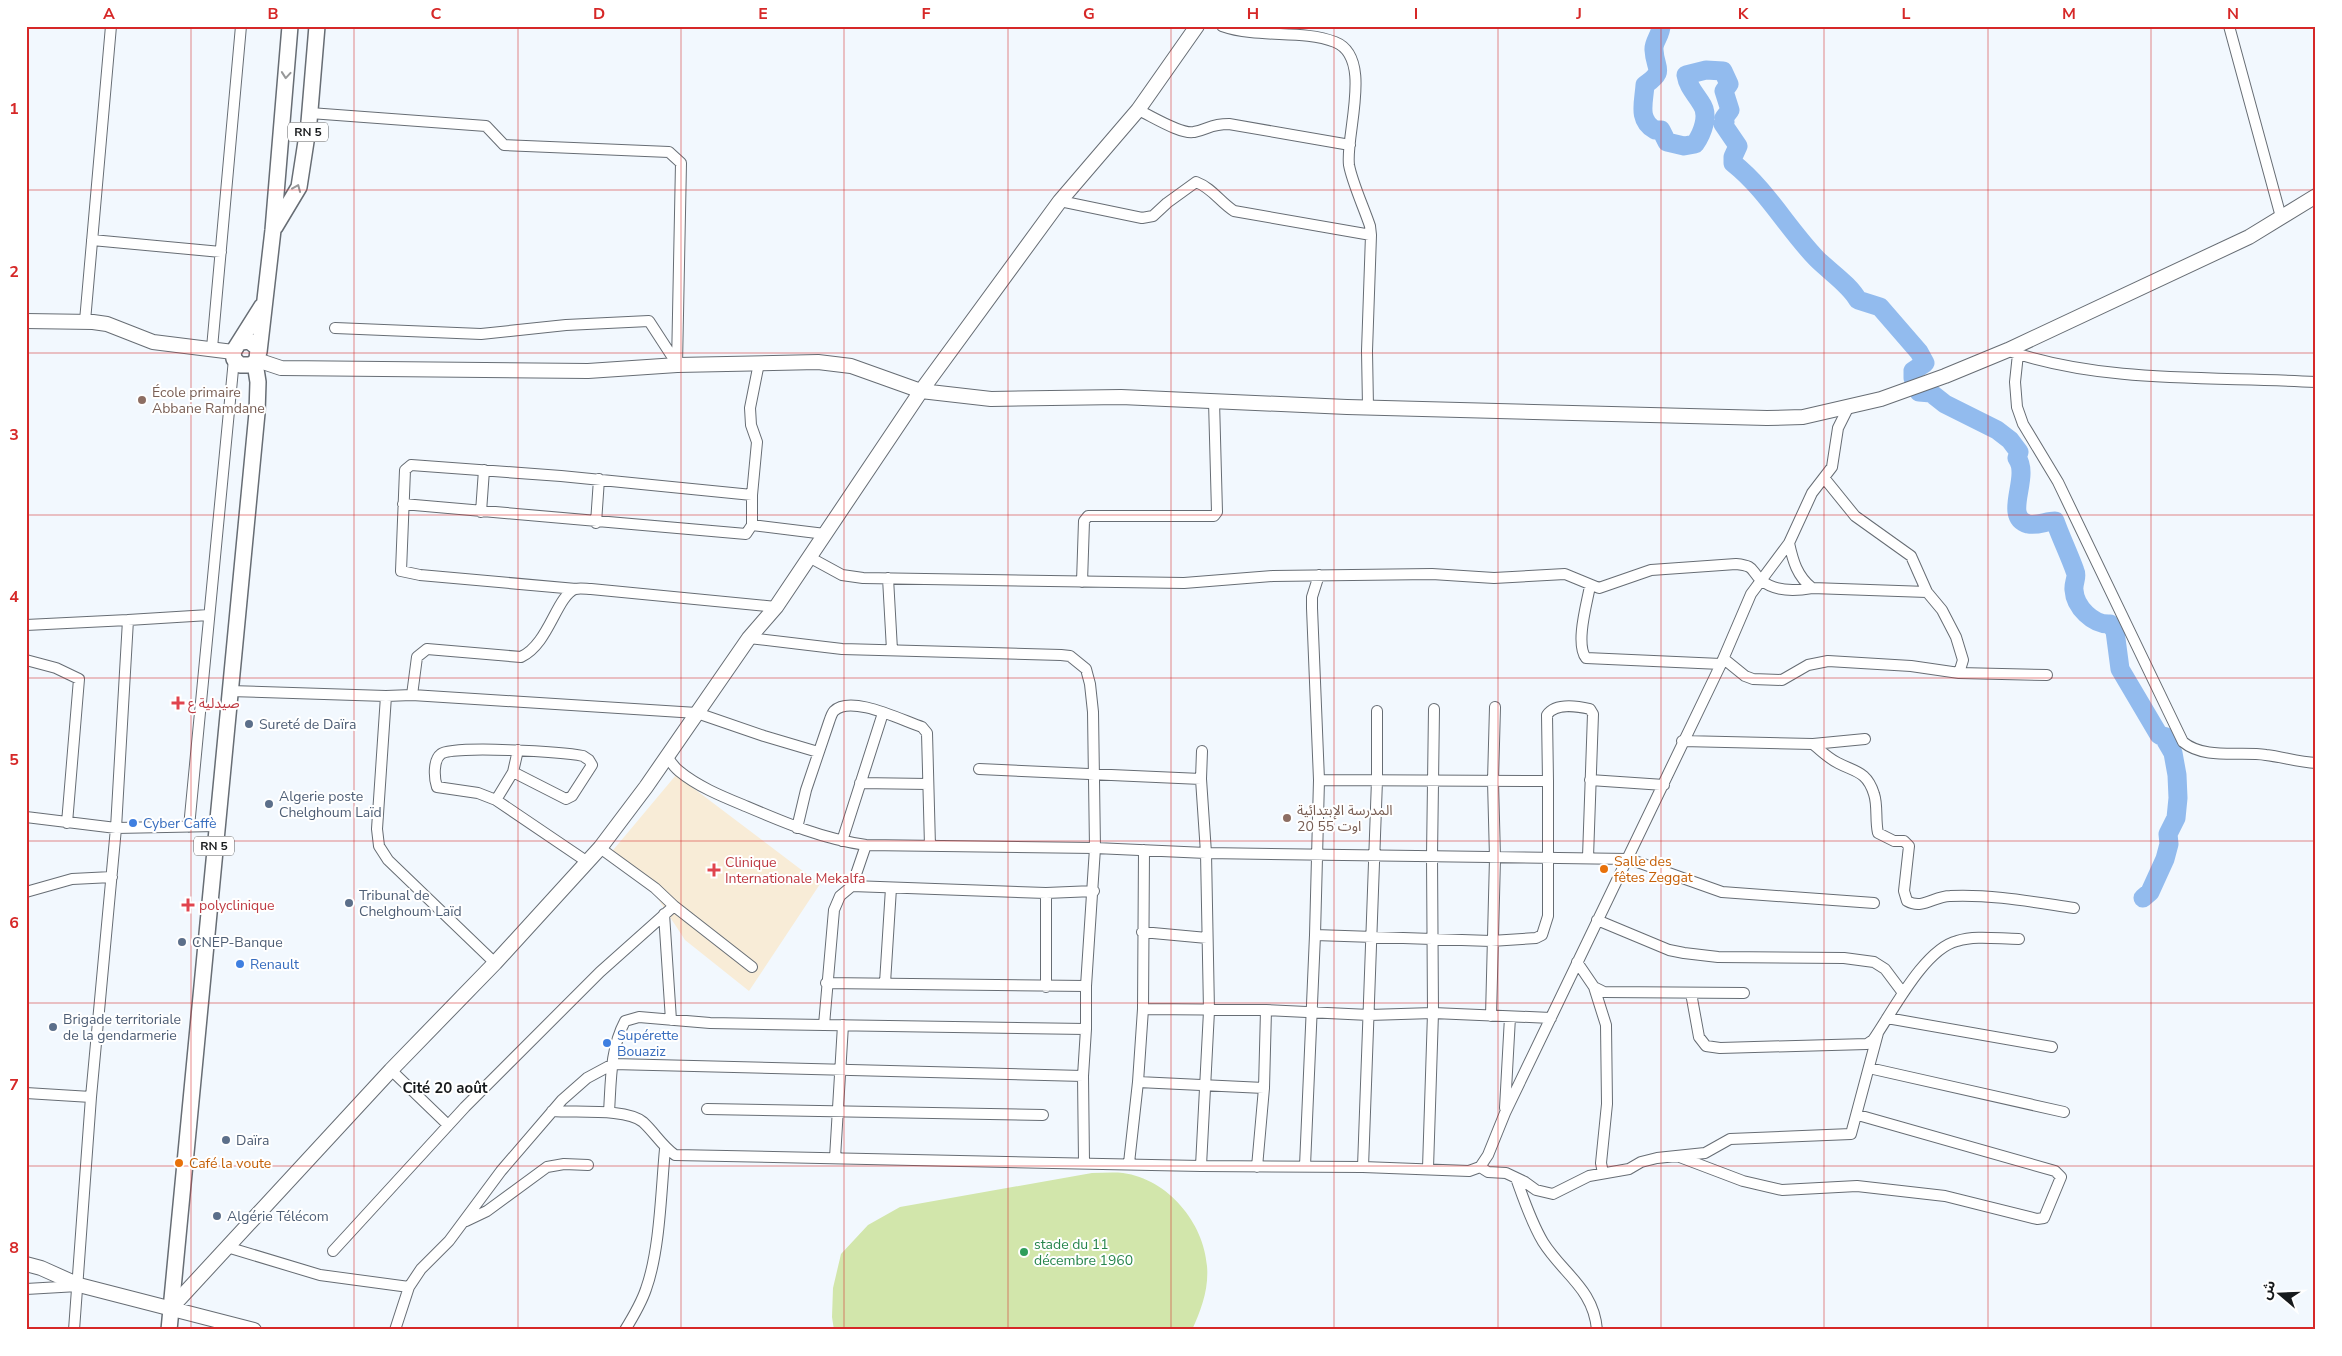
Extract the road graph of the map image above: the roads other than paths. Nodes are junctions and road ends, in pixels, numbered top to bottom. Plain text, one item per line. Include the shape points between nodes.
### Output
1 (111, 26) edge
2 (241, 26) edge
3 (290, 26) edge
4 (317, 26) edge
5 (1197, 26) edge
6 (1222, 26) edge
7 (2229, 26) edge
8 (1138, 110) junction
9 (310, 113) junction
10 (1350, 144) junction
11 (2316, 196) edge
12 (1060, 201) junction
13 (2281, 218) junction
14 (273, 230) junction
15 (1371, 235) junction
16 (92, 240) junction
17 (221, 252) junction
18 (265, 300) junction
19 (26, 321) edge
20 (85, 321) junction
21 (335, 328) dead end
22 (212, 348) junction
23 (236, 351) junction
24 (2013, 352) junction
25 (257, 358) junction
26 (759, 363) junction
27 (677, 365) junction
28 (2316, 382) edge
29 (921, 391) junction
30 (1214, 401) junction
31 (1849, 406) junction
32 (1368, 408) junction
33 (484, 470) junction
34 (1825, 478) junction
35 (598, 479) junction
36 (752, 495) junction
37 (403, 504) junction
38 (481, 512) junction
39 (596, 523) junction
40 (752, 525) junction
41 (825, 534) junction
42 (1789, 543) junction
43 (810, 557) junction
44 (1319, 575) junction
45 (888, 578) junction
46 (1762, 580) junction
47 (1082, 582) junction
48 (1590, 586) junction
49 (1812, 588) junction
50 (576, 589) junction
51 (1927, 592) junction
52 (776, 607) junction
53 (209, 615) junction
54 (128, 620) junction
55 (26, 625) edge
56 (749, 638) junction
57 (892, 650) junction
58 (26, 660) edge
59 (1722, 661) junction
60 (1959, 674) junction
61 (2047, 676) dead end
62 (229, 691) junction
63 (412, 695) junction
64 (386, 696) junction
65 (1495, 707) dead end
66 (1434, 708) dead end
67 (1377, 711) dead end
68 (697, 713) junction
69 (883, 713) junction
70 (1865, 739) dead end
71 (1682, 742) junction
72 (1813, 744) junction
73 (518, 750) junction
74 (1202, 751) dead end
75 (818, 752) junction
76 (667, 756) junction
77 (2316, 763) edge
78 (979, 769) dead end
79 (513, 772) junction
80 (1094, 774) junction
81 (1201, 779) junction
82 (1432, 779) junction
83 (1319, 780) junction
84 (1377, 780) junction
85 (1493, 780) junction
86 (1590, 780) junction
87 (1548, 781) junction
88 (860, 783) junction
89 (928, 784) junction
90 (1664, 784) junction
91 (496, 800) junction
92 (26, 817) edge
93 (67, 823) junction
94 (216, 826) junction
95 (189, 827) junction
96 (116, 828) junction
97 (797, 828) junction
98 (842, 842) junction
99 (866, 845) junction
100 (930, 846) junction
101 (600, 848) junction
102 (1095, 848) junction
103 (1144, 850) junction
104 (1206, 853) junction
105 (1317, 854) junction
106 (1374, 854) junction
107 (1432, 856) junction
108 (1588, 857) junction
109 (1495, 858) junction
110 (1548, 858) junction
111 (1629, 859) junction
112 (586, 861) junction
113 (112, 877) junction
114 (852, 886) junction
115 (891, 888) junction
116 (26, 892) edge
117 (1094, 892) junction
118 (1046, 893) junction
119 (1874, 902) dead end
120 (674, 906) junction
121 (2074, 908) dead end
122 (664, 914) junction
123 (1597, 920) junction
124 (1142, 932) junction
125 (1316, 935) junction
126 (1207, 938) junction
127 (1371, 938) junction
128 (1434, 938) junction
129 (2019, 939) dead end
130 (1491, 941) junction
131 (1577, 962) junction
132 (495, 963) junction
133 (752, 967) dead end
134 (826, 983) junction
135 (886, 983) junction
136 (1086, 986) junction
137 (1046, 987) junction
138 (1594, 987) junction
139 (1691, 993) junction
140 (1744, 993) dead end
141 (1903, 993) junction
142 (1142, 1009) junction
143 (1266, 1010) junction
144 (1209, 1011) junction
145 (1312, 1012) junction
146 (1433, 1013) junction
147 (1368, 1016) junction
148 (1490, 1016) junction
149 (1510, 1016) junction
150 (1551, 1018) junction
151 (1887, 1018) junction
152 (672, 1020) junction
153 (824, 1025) junction
154 (843, 1025) junction
155 (1086, 1028) junction
156 (1878, 1033) junction
157 (2052, 1047) dead end
158 (612, 1064) junction
159 (1869, 1068) junction
160 (391, 1070) junction
161 (840, 1071) junction
162 (1083, 1076) junction
163 (1138, 1082) junction
164 (1206, 1085) junction
165 (1264, 1088) junction
166 (26, 1093) edge
167 (91, 1098) junction
168 (707, 1109) dead end
169 (552, 1112) junction
170 (609, 1112) junction
171 (2064, 1112) dead end
172 (838, 1113) junction
173 (1505, 1113) junction
174 (1044, 1115) dead end
175 (1858, 1115) junction
176 (448, 1125) junction
177 (665, 1149) junction
178 (1677, 1156) junction
179 (835, 1158) junction
180 (1084, 1162) junction
181 (1129, 1163) junction
182 (588, 1166) dead end
183 (1201, 1166) junction
184 (1305, 1166) junction
185 (1257, 1167) junction
186 (1363, 1167) junction
187 (1480, 1167) junction
188 (1428, 1168) junction
189 (1603, 1173) junction
190 (1516, 1178) junction
191 (465, 1221) junction
192 (227, 1247) junction
193 (333, 1251) dead end
194 (26, 1264) edge
195 (41, 1268) junction
196 (79, 1286) junction
197 (409, 1287) junction
198 (31, 1288) edge
199 (171, 1308) junction
200 (74, 1330) edge
201 (169, 1330) edge
202 (254, 1330) edge
203 (395, 1330) edge
204 (625, 1330) edge
205 (1597, 1330) edge

1 - 16 street
2 - 17 street
3 -> 14 main road, RN 5
4 - 9 main road, RN 5
5 - 8 street
6 - 10 street via 1259,34 1322,39 1344,48 1352,63 1356,98
7 - 13 street
8 - 10 street via 1192,133 1213,124 1228,124
8 - 12 street
14 -> 9 main road, RN 5 via 299,187
9 - 27 street via 486,126 504,145 669,152 681,163
10 - 15 street via 1349,165
11 - 13 street
12 - 15 street via 1142,218 1153,216 1196,182 1207,186 1234,212
12 - 29 street
13 - 24 street via 2249,237
14 - 18 main road, RN 5
15 - 32 street via 1366,351
16 - 17 street
16 - 20 street
17 - 22 street
18 - 23 main road, RN 5
18 - 25 main road, RN 5
19 - 20 street
20 - 22 street via 108,324 153,342
21 - 27 street via 481,334 566,325 649,322
22 - 23 street
23 - 25 main road via 243,366
23 - 25 main road via 253,342
23 - 53 street
24 - 28 street via 2080,369 2191,378
24 - 31 street via 1880,399
24 - 77 street via 2017,407 2023,424 2058,482 2183,742 2192,749 2224,754 2266,754
25 - 27 street via 281,368 323,369 588,371
25 - 62 main road, RN 5 via 256,413
26 - 27 street
26 - 29 street via 818,362 851,366
26 - 36 street via 750,408 757,442
29 - 30 street via 991,399 1122,397
29 - 41 street
30 - 32 street
30 - 47 street via 1217,512 1214,516 1088,516 1084,521
31 - 32 street via 1804,416 1767,418
31 - 34 street via 1838,428 1832,467
33 - 35 street
33 - 37 street via 408,466 404,474
33 - 38 street
34 - 42 street via 1812,494
34 - 51 street via 1855,516 1911,556
35 - 36 street
35 - 39 street
36 - 40 street
37 - 38 street
37 - 50 street via 401,571
38 - 39 street
39 - 40 street via 744,535
40 - 41 street
41 - 43 street
42 - 46 street
42 - 49 street via 1794,566 1803,581
43 - 45 street via 842,575
43 - 52 street
44 - 47 street via 1184,584
44 - 48 street via 1432,574 1494,578 1565,574
44 - 83 street via 1312,608
45 - 47 street
45 - 57 street
46 - 48 street via 1748,566 1736,564 1659,569 1610,586
46 - 49 street via 1777,588
46 - 59 street via 1751,594
48 - 59 street via 1583,636 1586,658
49 - 51 street
50 - 52 street
50 - 63 street via 565,598 539,643 521,657 427,649 417,657
51 - 60 street via 1942,610 1956,637 1963,660
52 - 56 street
53 - 54 street
53 - 95 street
54 - 55 street
54 - 96 street
56 - 57 street via 842,649
56 - 68 street
57 - 80 street via 1070,656 1086,669 1090,684
58 - 93 street via 56,668 79,679
59 - 60 street via 1754,680 1782,680 1808,665 1828,661 1911,666
59 - 71 street
60 - 61 street
62 - 64 street
62 - 94 main road, RN 5
63 - 64 street
63 - 68 street
64 - 132 street via 377,829 379,846 388,860
65 - 85 street
66 - 82 street
67 - 84 street
68 - 75 street
68 - 76 street
69 - 75 street via 858,706 843,706 834,711
69 - 88 street
69 - 89 street via 925,729 929,742
70 - 72 street
71 - 72 street
71 - 90 street
72 - 121 street via 1834,760 1861,773 1875,795 1878,833 1894,842 1904,841 1909,846 1904,891 1907,901 1914,905 1938,898 1995,897
73 - 79 street
73 - 79 street via 574,754 583,756 592,765 572,796 566,799
73 - 91 street via 453,750 444,752 436,760 437,787 478,793
74 - 81 street
75 - 97 street
76 - 97 street via 677,770 694,782
76 - 101 street
78 - 80 street
79 - 91 street
80 - 81 street
80 - 102 street
81 - 104 street
82 - 84 street
82 - 85 street
82 - 107 street
83 - 84 street
83 - 105 street
84 - 106 street
85 - 87 street
85 - 109 street
86 - 87 street via 1593,714 1590,709 1558,707 1547,715
86 - 90 street
86 - 108 street
87 - 110 street
88 - 89 street
88 - 98 street
89 - 100 street
90 - 111 street
91 - 112 street
92 - 93 street
93 - 96 street
94 - 95 street
94 - 199 main road, RN 5
95 - 96 street
96 - 113 street
97 - 98 street
98 - 99 street
99 - 100 street
99 - 114 street
100 - 102 street
101 - 112 street
101 - 120 street
102 - 103 street
102 - 117 street
103 - 104 street
103 - 124 street
104 - 105 street
104 - 126 street
105 - 106 street
105 - 125 street
106 - 107 street
106 - 127 street
107 - 109 street
107 - 128 street
108 - 110 street
108 - 111 street
109 - 110 street
109 - 130 street
110 - 130 street via 1548,916 1542,935
111 - 119 street via 1722,892
111 - 123 street
112 - 132 street
113 - 116 street via 72,879
113 - 167 street
114 - 115 street
114 - 134 street via 840,896 834,910
115 - 118 street
115 - 135 street
117 - 118 street
117 - 136 street
118 - 137 street
120 - 122 street
120 - 133 street
122 - 152 street
122 - 176 street via 600,972
123 - 131 street
123 - 141 street via 1669,950 1684,953 1718,957 1844,958 1874,962 1885,969
124 - 126 street
124 - 142 street
125 - 127 street
125 - 145 street
126 - 144 street
127 - 128 street
127 - 147 street
128 - 130 street
128 - 146 street
129 - 141 street via 1971,939 1944,946
130 - 148 street
131 - 138 street
131 - 150 street
132 - 160 street
134 - 135 street
134 - 153 street
135 - 137 street
136 - 137 street
136 - 155 street
138 - 139 street via 1604,992
138 - 189 street via 1606,1026 1607,1104 1601,1163
139 - 140 street
139 - 156 street via 1698,1037 1706,1046 1866,1044
141 - 151 street
142 - 144 street
142 - 163 street
143 - 144 street
143 - 145 street
143 - 165 street
144 - 164 street
145 - 147 street
145 - 184 street
146 - 147 street
146 - 148 street
146 - 188 street
147 - 186 street
148 - 149 street
149 - 150 street
149 - 173 street
150 - 173 street
151 - 156 street
151 - 157 street
152 - 153 street
152 - 158 street via 639,1017 625,1021 617,1035
153 - 154 street
154 - 155 street
154 - 161 street
155 - 162 street
156 - 159 street
158 - 161 street
158 - 169 street via 587,1078
158 - 170 street
159 - 171 street
159 - 175 street
160 - 176 street
160 - 192 street
161 - 162 street
161 - 172 street
162 - 180 street
163 - 164 street
163 - 181 street
164 - 165 street
164 - 183 street
165 - 185 street
166 - 167 street
167 - 196 street
168 - 172 street
169 - 170 street
169 - 191 street via 501,1171
170 - 177 street via 631,1115 643,1122
172 - 174 street
172 - 179 street
173 - 187 street
175 - 178 street via 1851,1134 1730,1139 1704,1153
175 - 178 street via 2055,1171 2060,1176 2049,1210 2044,1218 2037,1219 1945,1196 1876,1188 1782,1190 1743,1181
176 - 193 street
177 - 179 street via 675,1155
177 - 204 street via 655,1253 647,1288
178 - 189 street via 1657,1158
179 - 180 street
180 - 181 street
181 - 183 street
182 - 191 street via 564,1164 547,1167 488,1211
183 - 185 street
184 - 185 street
184 - 186 street
186 - 188 street
187 - 188 street via 1469,1171
187 - 190 street
189 - 190 street via 1589,1176 1553,1194 1536,1190
190 - 205 street via 1530,1217 1544,1242 1590,1301 1596,1315
191 - 197 street
192 - 197 street via 320,1275
192 - 199 street
194 - 195 street
195 - 196 street
195 - 198 street via 44,1278
196 - 198 street
196 - 199 street
196 - 200 street
197 - 203 street
199 - 201 main road, RN 5
199 - 202 street

